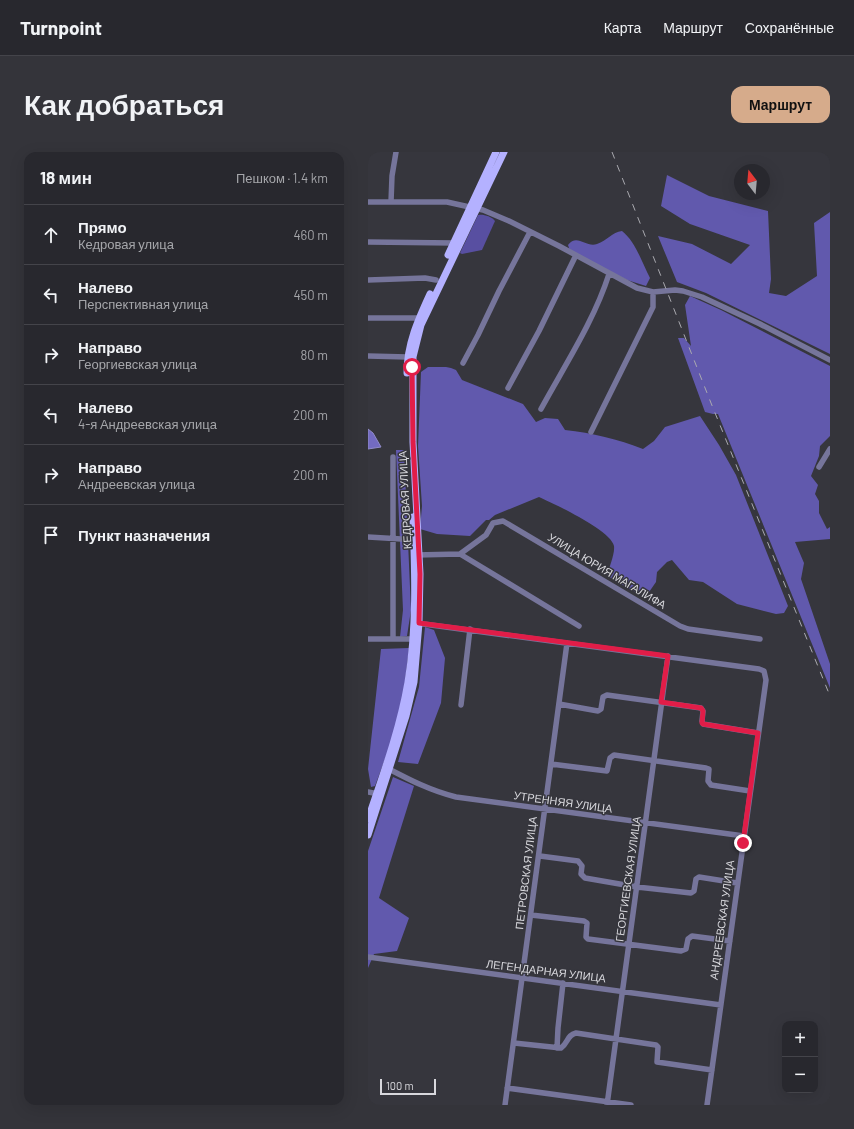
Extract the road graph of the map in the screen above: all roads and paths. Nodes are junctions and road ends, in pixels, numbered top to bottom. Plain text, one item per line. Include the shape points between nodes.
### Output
1 (396, 152) edge
2 (496, 152) edge
3 (504, 152) edge
4 (368, 202) edge
5 (391, 202) junction
6 (474, 208) junction
7 (530, 232) junction
8 (368, 242) edge
9 (454, 243) junction
10 (576, 255) junction
11 (609, 274) junction
12 (368, 280) edge
13 (436, 280) junction
14 (653, 292) junction
15 (368, 318) edge
16 (419, 318) junction
17 (368, 356) edge
18 (408, 357) junction
19 (830, 360) edge
20 (462, 363) dead end
21 (508, 388) dead end
22 (541, 408) dead end
23 (591, 432) dead end
24 (830, 449) edge
25 (393, 457) dead end
26 (819, 467) dead end
27 (368, 537) edge
28 (393, 538) junction
29 (416, 540) junction
30 (460, 554) junction
31 (417, 555) junction
32 (417, 623) junction
33 (579, 626) dead end
34 (470, 629) junction
35 (368, 639) edge
36 (393, 639) junction
37 (415, 639) junction
38 (760, 639) dead end
39 (567, 643) junction
40 (668, 656) junction
41 (661, 702) junction
42 (559, 704) junction
43 (461, 705) dead end
44 (758, 733) junction
45 (653, 761) junction
46 (551, 764) junction
47 (388, 768) junction
48 (750, 791) junction
49 (368, 792) edge
50 (379, 794) junction
51 (544, 810) junction
52 (368, 820) edge
53 (645, 823) junction
54 (368, 835) edge
55 (744, 836) junction
56 (540, 856) junction
57 (737, 883) junction
58 (637, 886) junction
59 (531, 915) junction
60 (730, 941) junction
61 (629, 944) junction
62 (368, 957) edge
63 (522, 978) junction
64 (563, 983) junction
65 (623, 991) junction
66 (721, 1005) junction
67 (616, 1040) junction
68 (514, 1043) junction
69 (557, 1048) junction
70 (712, 1070) junction
71 (507, 1088) junction
72 (607, 1104) edge
73 (505, 1105) edge
74 (631, 1105) edge
75 (707, 1105) edge

1 - 5 street
2 - 6 main road, КЕДРОВАЯ УЛИЦА
3 - 6 main road, КЕДРОВАЯ УЛИЦА
4 - 5 street
5 - 6 street via 447,202
6 - 7 street
6 - 9 main road, КЕДРОВАЯ УЛИЦА
6 - 29 main road, КЕДРОВАЯ УЛИЦА via 421,325 413,357
7 - 10 street
7 - 20 street
8 - 9 street
9 - 13 main road, КЕДРОВАЯ УЛИЦА
10 - 11 street
10 - 21 street
11 - 14 street via 637,288
11 - 22 street via 600,299
12 - 13 street
13 - 16 main road, КЕДРОВАЯ УЛИЦА
14 - 19 street via 675,290 702,297
14 - 23 street via 653,307
15 - 16 street
16 - 18 main road, КЕДРОВАЯ УЛИЦА via 410,342
17 - 18 street
18 - 29 main road, КЕДРОВАЯ УЛИЦА
24 - 26 street
25 - 28 street, КЕДРОВАЯ УЛИЦА
27 - 28 street
28 - 29 street
28 - 36 street, КЕДРОВАЯ УЛИЦА
29 - 31 main road, КЕДРОВАЯ УЛИЦА
30 - 31 street
30 - 33 street
30 - 38 street, УЛИЦА ЮРИЯ МАГАЛИФА via 486,535 493,523 503,521 680,626
31 - 32 main road, КЕДРОВАЯ УЛИЦА
32 - 34 street
32 - 37 main road, КЕДРОВАЯ УЛИЦА
34 - 39 street
34 - 43 street
35 - 36 street
36 - 37 street
37 - 47 main road, КЕДРОВАЯ УЛИЦА via 414,682 404,722
39 - 40 street
39 - 42 street, ПЕТРОВСКАЯ УЛИЦА
40 - 41 street, ГЕОРГИЕВСКАЯ УЛИЦА
40 - 44 street, АНДРЕЕВСКАЯ УЛИЦА via 764,671 766,680
41 - 42 street via 607,695 603,697 601,710 598,711
41 - 44 street via 701,708 703,724
41 - 45 street, ГЕОРГИЕВСКАЯ УЛИЦА
42 - 46 street, ПЕТРОВСКАЯ УЛИЦА
44 - 48 street, АНДРЕЕВСКАЯ УЛИЦА
45 - 46 street via 611,756 607,771
45 - 48 street via 706,768 709,769 708,781 711,785
45 - 53 street, ГЕОРГИЕВСКАЯ УЛИЦА
46 - 51 street, ПЕТРОВСКАЯ УЛИЦА
47 - 50 main road, КЕДРОВАЯ УЛИЦА
47 - 51 street, УТРЕННЯЯ УЛИЦА via 409,780 456,798
48 - 55 street, АНДРЕЕВСКАЯ УЛИЦА
49 - 50 street
50 - 52 main road, КЕДРОВАЯ УЛИЦА
50 - 54 main road, КЕДРОВАЯ УЛИЦА
51 - 53 street, УТРЕННЯЯ УЛИЦА
51 - 56 street, ПЕТРОВСКАЯ УЛИЦА
53 - 55 street, УТРЕННЯЯ УЛИЦА
53 - 58 street, ГЕОРГИЕВСКАЯ УЛИЦА
55 - 57 street, АНДРЕЕВСКАЯ УЛИЦА
56 - 58 street via 578,861 582,866 581,874 585,878
56 - 59 street, ПЕТРОВСКАЯ УЛИЦА
57 - 58 street via 699,877 692,893
57 - 60 street, АНДРЕЕВСКАЯ УЛИЦА
58 - 61 street, ГЕОРГИЕВСКАЯ УЛИЦА
59 - 61 street via 588,922 586,938
59 - 63 street, ПЕТРОВСКАЯ УЛИЦА
60 - 61 street via 692,936 688,939 686,948 681,951
60 - 66 street, АНДРЕЕВСКАЯ УЛИЦА
61 - 65 street, ГЕОРГИЕВСКАЯ УЛИЦА
62 - 63 street, ЛЕГЕНДАРНАЯ УЛИЦА
63 - 64 street, ЛЕГЕНДАРНАЯ УЛИЦА
63 - 68 street, ПЕТРОВСКАЯ УЛИЦА
64 - 65 street, ЛЕГЕНДАРНАЯ УЛИЦА
64 - 69 street
65 - 66 street, ЛЕГЕНДАРНАЯ УЛИЦА
65 - 67 street, ГЕОРГИЕВСКАЯ УЛИЦА
66 - 70 street, АНДРЕЕВСКАЯ УЛИЦА
67 - 69 street via 576,1033 571,1034 561,1048
67 - 70 street via 656,1045 657,1062
67 - 72 street, ГЕОРГИЕВСКАЯ УЛИЦА
68 - 69 street
68 - 71 street, ПЕТРОВСКАЯ УЛИЦА
70 - 75 street, АНДРЕЕВСКАЯ УЛИЦА
71 - 72 street
71 - 73 street, ПЕТРОВСКАЯ УЛИЦА
72 - 74 street

